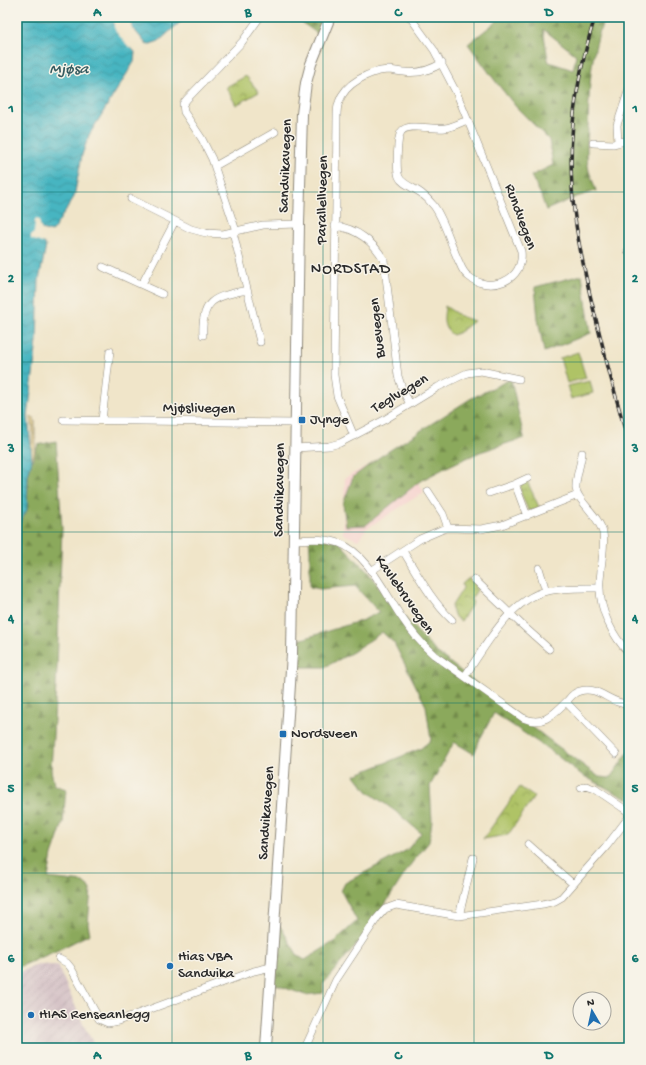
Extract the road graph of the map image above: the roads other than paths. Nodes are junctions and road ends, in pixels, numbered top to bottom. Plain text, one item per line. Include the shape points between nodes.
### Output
1 (260, 17) edge
2 (330, 17) edge
3 (410, 17) edge
4 (442, 63) junction
5 (629, 89) edge
6 (467, 120) junction
7 (275, 132) dead end
8 (629, 140) edge
9 (593, 143) dead end
10 (618, 143) junction
11 (214, 166) junction
12 (131, 199) dead end
13 (175, 221) junction
14 (299, 224) junction
15 (336, 226) junction
16 (234, 232) junction
17 (103, 267) dead end
18 (142, 284) junction
19 (247, 290) junction
20 (162, 294) dead end
21 (203, 334) dead end
22 (260, 342) dead end
23 (110, 351) dead end
24 (519, 378) dead end
25 (410, 404) junction
26 (63, 420) dead end
27 (102, 420) junction
28 (296, 423) junction
29 (354, 436) junction
30 (296, 448) junction
31 (582, 453) dead end
32 (528, 478) dead end
33 (515, 484) junction
34 (428, 491) dead end
35 (489, 493) dead end
36 (578, 495) junction
37 (527, 516) junction
38 (448, 528) junction
39 (294, 540) junction
40 (403, 551) junction
41 (540, 568) dead end
42 (371, 571) junction
43 (474, 579) dead end
44 (600, 588) junction
45 (546, 591) junction
46 (510, 613) junction
47 (452, 620) dead end
48 (547, 636) dead end
49 (541, 641) junction
50 (549, 649) dead end
51 (629, 653) edge
52 (465, 676) junction
53 (566, 702) junction
54 (629, 704) edge
55 (616, 754) dead end
56 (581, 788) dead end
57 (629, 816) edge
58 (528, 844) dead end
59 (473, 858) dead end
60 (573, 884) junction
61 (459, 916) junction
62 (60, 959) dead end
63 (271, 967) junction
64 (266, 1048) edge
65 (305, 1048) edge

1 - 11 street via 242,42 183,104 184,112 202,139
2 - 14 main road, Sandvikavegen via 314,55 305,87
3 - 4 street, Rundvegen
4 - 6 street, Rundvegen
4 - 15 street, Parallellvegen via 418,73 390,70 368,75 356,82 342,96 336,117
5 - 10 street via 616,125
6 - 6 street, Rundvegen via 521,251 521,263 515,273 498,284 488,285 472,280 464,272 434,206 401,180 398,174 400,132 411,126 446,128
7 - 11 street
8 - 10 street
9 - 10 street
11 - 16 street
12 - 13 street
13 - 16 street via 206,233
13 - 18 street
14 - 16 street via 263,225
14 - 28 main road, Sandvikavegen
15 - 25 street, Buevegen via 351,230 367,239 384,260 398,376
15 - 29 street, Parallellvegen via 334,375 339,402
16 - 19 street
17 - 18 street
18 - 20 street
19 - 21 street via 219,297 207,306 203,315
19 - 22 street
23 - 27 street
24 - 25 street, Teglvegen via 474,371 456,378
25 - 29 street, Teglvegen
26 - 27 street, Mjøslivegen
27 - 28 street, Mjøslivegen
28 - 30 main road, Sandvikavegen
29 - 30 street, Teglvegen via 329,446
30 - 39 main road, Sandvikavegen
31 - 36 street via 576,486
32 - 33 street
33 - 35 street
33 - 37 street
34 - 38 street via 443,514
36 - 37 street
36 - 44 street via 598,520 601,528 604,543
37 - 38 street via 493,528
38 - 40 street via 430,534
39 - 42 street, Kavlebruvegen via 327,540 344,545 360,556
39 - 63 main road, Sandvikavegen via 292,662
40 - 42 street
40 - 47 street via 428,591
41 - 45 street
42 - 52 street, Kavlebruvegen via 419,641 434,655
43 - 46 street
44 - 45 street
44 - 51 street via 606,618 622,646
45 - 46 street via 531,597
46 - 49 street
46 - 52 street
48 - 49 street
49 - 50 street
52 - 53 street, Kavlebruvegen via 520,716 531,720 540,721 549,717
53 - 54 street, Kavlebruvegen via 573,694 592,690 618,703
53 - 55 street
56 - 57 street via 586,786 595,789 626,809
57 - 60 street
58 - 60 street
59 - 61 street
60 - 61 street via 559,899 549,903
61 - 65 street via 400,905 392,905 382,911 336,980
62 - 63 street via 71,968 99,1019 108,1023
63 - 64 main road, Sandvikavegen

